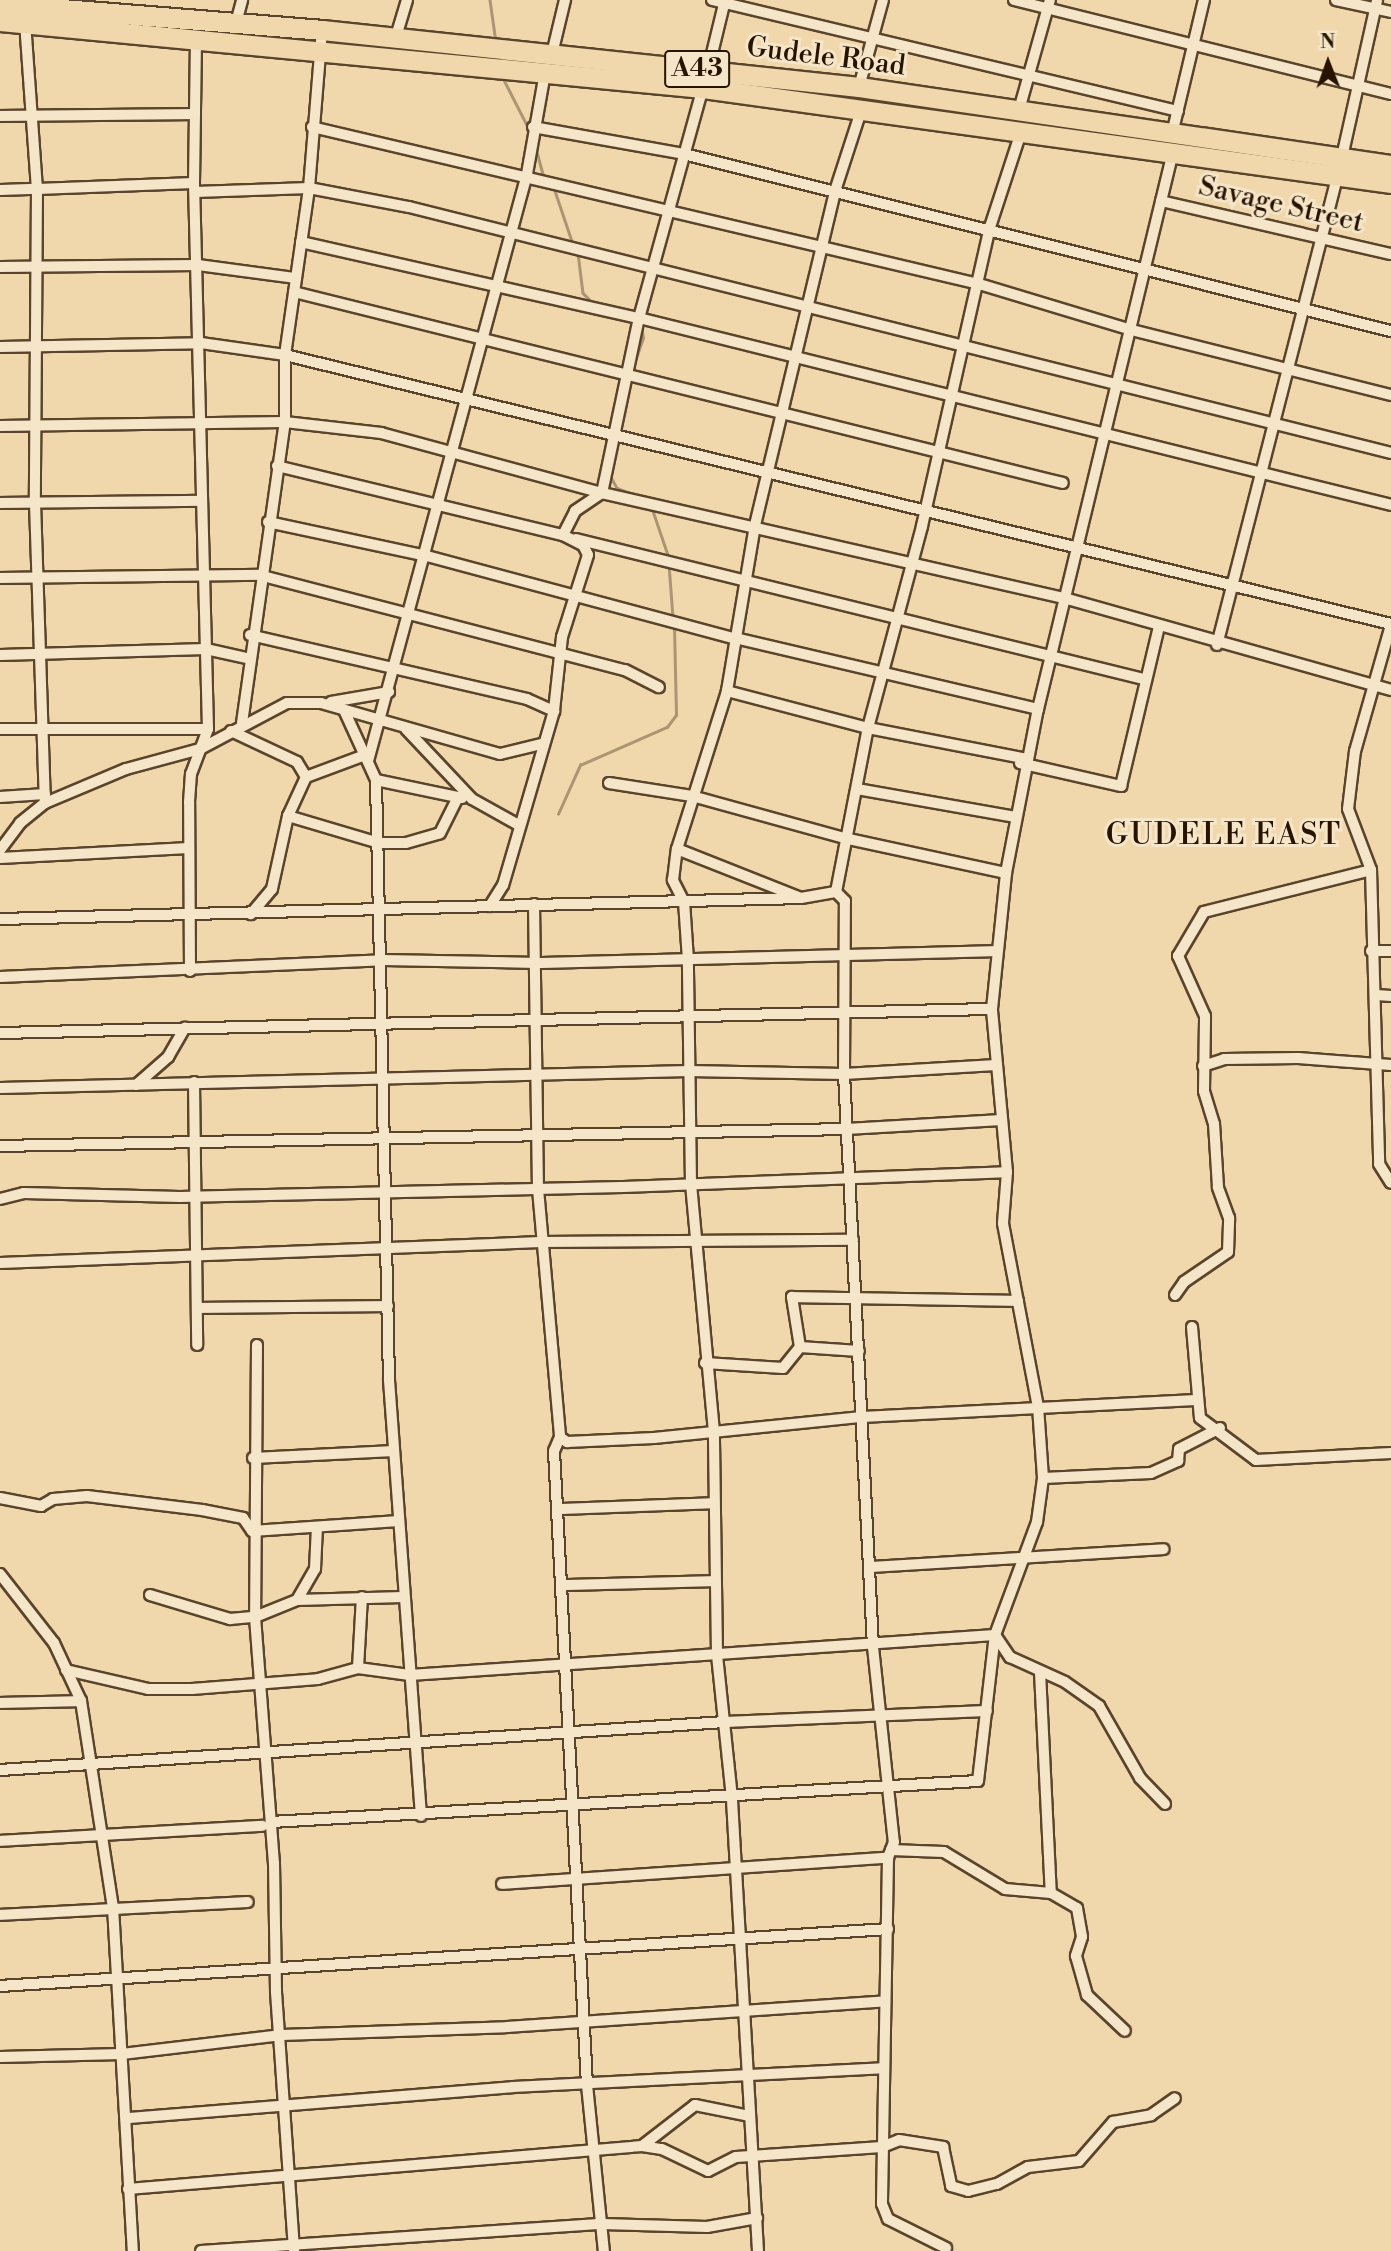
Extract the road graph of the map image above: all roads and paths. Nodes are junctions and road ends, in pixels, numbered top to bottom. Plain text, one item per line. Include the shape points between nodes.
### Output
1 (242, 0) edge
2 (407, 0) edge
3 (565, 0) edge
4 (712, 0) edge
5 (883, 0) edge
6 (1014, 0) edge
7 (1204, 0) edge
8 (1336, 0) edge
9 (725, 2) edge
10 (0, 4) edge
11 (1049, 4) edge
12 (1376, 4) edge
13 (78, 6) edge
14 (1391, 12) edge
15 (0, 21) edge
16 (26, 22) junction
17 (236, 23) junction
18 (196, 37) junction
19 (321, 40) junction
20 (395, 40) junction
21 (873, 41) junction
22 (1194, 45) junction
23 (548, 64) junction
24 (705, 79) junction
25 (1027, 80) junction
26 (1357, 86) junction
27 (859, 87) junction
28 (1391, 94) edge
29 (862, 108) junction
30 (1019, 110) junction
31 (1178, 111) junction
32 (195, 114) junction
33 (31, 115) junction
34 (0, 116) edge
35 (312, 127) junction
36 (533, 127) junction
37 (1022, 130) junction
38 (1172, 143) junction
39 (684, 154) junction
40 (1391, 165) edge
41 (1340, 166) junction
42 (527, 174) junction
43 (1391, 183) edge
44 (195, 188) junction
45 (309, 188) junction
46 (37, 189) junction
47 (0, 190) edge
48 (835, 191) junction
49 (1161, 201) junction
50 (670, 212) junction
51 (990, 227) junction
52 (508, 232) junction
53 (1321, 238) junction
54 (301, 242) junction
55 (825, 250) junction
56 (1391, 254) edge
57 (198, 265) junction
58 (654, 266) junction
59 (0, 267) edge
60 (35, 267) junction
61 (1142, 271) junction
62 (296, 278) junction
63 (979, 284) junction
64 (495, 288) junction
65 (294, 292) junction
66 (810, 307) junction
67 (1301, 308) junction
68 (639, 317) junction
69 (1128, 329) junction
70 (1391, 331) edge
71 (481, 341) junction
72 (201, 343) junction
73 (965, 345) junction
74 (36, 346) junction
75 (0, 347) edge
76 (285, 355) junction
77 (796, 359) junction
78 (1288, 369) junction
79 (627, 378) junction
80 (1117, 383) junction
81 (1391, 395) edge
82 (466, 396) junction
83 (949, 397) junction
84 (782, 414) junction
85 (285, 422) junction
86 (200, 423) junction
87 (1275, 424) junction
88 (34, 425) junction
89 (0, 426) edge
90 (1102, 432) junction
91 (614, 433) junction
92 (451, 450) junction
93 (1391, 453) edge
94 (936, 454) junction
95 (277, 466) junction
96 (769, 469) junction
97 (1260, 475) junction
98 (1063, 483) dead end
99 (602, 493) junction
100 (202, 500) junction
101 (0, 503) edge
102 (35, 503) junction
103 (1391, 505) edge
104 (440, 506) junction
105 (925, 507) junction
106 (268, 522) junction
107 (755, 525) junction
108 (568, 537) junction
109 (1075, 546) junction
110 (427, 556) junction
111 (910, 561) junction
112 (204, 572) junction
113 (259, 575) junction
114 (38, 577) junction
115 (0, 578) edge
116 (743, 583) junction
117 (1233, 585) junction
118 (575, 598) junction
119 (1064, 598) junction
120 (409, 615) junction
121 (897, 619) junction
122 (1391, 624) edge
123 (1158, 627) junction
124 (250, 635) junction
125 (734, 638) junction
126 (1217, 646) junction
127 (206, 649) junction
128 (559, 653) junction
129 (0, 656) edge
130 (1050, 656) junction
131 (247, 658) junction
132 (397, 670) junction
133 (882, 673) junction
134 (1144, 679) junction
135 (1373, 686) junction
136 (659, 687) dead end
137 (1391, 690) edge
138 (727, 691) junction
139 (389, 692) junction
140 (321, 703) junction
141 (1038, 709) junction
142 (344, 710) junction
143 (554, 710) junction
144 (383, 721) junction
145 (242, 723) junction
146 (43, 726) junction
147 (404, 727) junction
148 (868, 728) junction
149 (0, 729) edge
150 (208, 729) junction
151 (231, 732) junction
152 (541, 744) junction
153 (200, 749) junction
154 (367, 758) junction
155 (1022, 761) junction
156 (306, 777) junction
157 (376, 779) junction
158 (609, 783) dead end
159 (857, 789) junction
160 (692, 796) junction
161 (0, 797) edge
162 (458, 797) junction
163 (45, 798) junction
164 (472, 799) junction
165 (288, 816) junction
166 (1016, 817) junction
167 (517, 824) junction
168 (844, 838) junction
169 (379, 843) junction
170 (189, 848) junction
171 (677, 849) junction
172 (0, 850) edge
173 (0, 858) edge
174 (1371, 870) junction
175 (1006, 873) junction
176 (836, 892) junction
177 (802, 898) junction
178 (684, 902) junction
179 (534, 904) junction
180 (490, 906) junction
181 (383, 908) junction
182 (251, 914) junction
183 (190, 915) junction
184 (0, 919) edge
185 (995, 951) junction
186 (1371, 951) junction
187 (1391, 951) edge
188 (843, 957) junction
189 (383, 960) junction
190 (688, 960) junction
191 (537, 962) junction
192 (190, 971) junction
193 (0, 977) edge
194 (1376, 995) junction
195 (1391, 996) edge
196 (992, 1009) junction
197 (844, 1011) junction
198 (686, 1016) junction
199 (536, 1019) junction
200 (380, 1024) junction
201 (185, 1028) junction
202 (0, 1033) edge
203 (1377, 1061) junction
204 (996, 1065) junction
205 (1391, 1065) edge
206 (1203, 1066) junction
207 (689, 1071) junction
208 (844, 1074) junction
209 (383, 1076) junction
210 (538, 1076) junction
211 (194, 1082) junction
212 (136, 1085) junction
213 (0, 1088) edge
214 (1386, 1113) edge
215 (1001, 1120) junction
216 (690, 1129) junction
217 (847, 1129) junction
218 (540, 1133) junction
219 (384, 1138) junction
220 (197, 1141) junction
221 (0, 1146) edge
222 (1007, 1172) junction
223 (851, 1178) junction
224 (1391, 1183) edge
225 (691, 1185) junction
226 (538, 1189) junction
227 (383, 1191) junction
228 (0, 1199) edge
229 (695, 1239) junction
230 (853, 1240) junction
231 (541, 1242) junction
232 (199, 1252) junction
233 (385, 1252) junction
234 (0, 1263) edge
235 (1175, 1295) dead end
236 (856, 1299) junction
237 (1018, 1301) junction
238 (388, 1306) junction
239 (198, 1308) junction
240 (1192, 1327) dead end
241 (197, 1345) dead end
242 (257, 1345) dead end
243 (800, 1346) junction
244 (859, 1351) junction
245 (705, 1363) junction
246 (1196, 1400) junction
247 (1038, 1407) junction
248 (862, 1417) junction
249 (1220, 1429) junction
250 (714, 1432) junction
251 (560, 1437) junction
252 (394, 1451) junction
253 (1391, 1454) edge
254 (253, 1458) junction
255 (1043, 1478) junction
256 (0, 1498) edge
257 (713, 1503) junction
258 (560, 1509) junction
259 (399, 1521) junction
260 (317, 1527) junction
261 (252, 1531) junction
262 (1163, 1549) dead end
263 (1020, 1556) junction
264 (872, 1567) junction
265 (0, 1574) edge
266 (713, 1581) junction
267 (563, 1585) junction
268 (150, 1595) dead end
269 (362, 1597) junction
270 (403, 1597) junction
271 (297, 1600) junction
272 (255, 1617) junction
273 (995, 1635) junction
274 (873, 1647) junction
275 (717, 1655) junction
276 (566, 1665) junction
277 (358, 1668) junction
278 (66, 1670) junction
279 (1041, 1672) junction
280 (410, 1675) junction
281 (258, 1685) junction
282 (81, 1701) junction
283 (0, 1703) edge
284 (987, 1711) junction
285 (878, 1715) junction
286 (724, 1722) junction
287 (570, 1735) junction
288 (414, 1745) junction
289 (264, 1754) junction
290 (91, 1767) junction
291 (0, 1770) edge
292 (884, 1786) junction
293 (732, 1798) junction
294 (574, 1802) junction
295 (1165, 1804) dead end
296 (421, 1815) junction
297 (267, 1824) junction
298 (104, 1837) junction
299 (0, 1841) edge
300 (890, 1854) junction
301 (736, 1865) junction
302 (580, 1879) junction
303 (502, 1884) dead end
304 (1051, 1893) junction
305 (248, 1902) dead end
306 (113, 1907) junction
307 (0, 1915) edge
308 (888, 1929) junction
309 (740, 1939) junction
310 (583, 1952) junction
311 (116, 1978) junction
312 (0, 1986) edge
313 (885, 2001) junction
314 (743, 2010) junction
315 (587, 2019) junction
316 (1125, 2031) dead end
317 (122, 2054) junction
318 (0, 2057) edge
319 (883, 2068) junction
320 (747, 2078) junction
321 (587, 2085) junction
322 (1175, 2098) dead end
323 (749, 2116) junction
324 (128, 2118) junction
325 (642, 2146) junction
326 (882, 2147) junction
327 (598, 2153) junction
328 (751, 2155) junction
329 (128, 2189) junction
330 (757, 2218) junction
331 (602, 2224) junction
332 (293, 2247) edge
333 (946, 2248) dead end
334 (133, 2251) edge
335 (201, 2251) edge
336 (604, 2251) edge
337 (758, 2251) edge

1 - 17 street
2 - 20 street
3 - 23 street
4 - 9 street
5 - 21 street
6 - 11 street
7 - 22 street
8 - 12 street
9 - 21 street
9 - 24 street
10 - 13 highway, Gudele Road / A43
11 - 22 street
11 - 25 street
12 - 14 street
12 - 26 street
13 - 17 highway, Gudele Road / A43
15 - 16 highway, Gudele Road / A43
16 - 18 highway, Gudele Road / A43
16 - 33 street
17 - 19 highway, Gudele Road / A43
18 - 19 highway, Gudele Road / A43
18 - 32 street
19 - 20 highway, Gudele Road / A43
19 - 23 highway, Gudele Road / A43
19 - 35 street
20 - 23 highway, Gudele Road / A43
21 - 25 street
21 - 27 street
22 - 26 street
22 - 31 street
23 - 24 highway, Gudele Road / A43
23 - 36 street
24 - 27 highway, Gudele Road / A43
24 - 29 highway, Gudele Road / A43
24 - 39 street
25 - 30 street
25 - 31 street
26 - 28 street
26 - 41 street
27 - 30 highway, Gudele Road / A43
29 - 37 highway, Gudele Road / A43
29 - 48 street
30 - 38 highway, Gudele Road / A43
31 - 38 street
32 - 33 street
32 - 44 street
33 - 34 street
33 - 46 street
35 - 42 street
35 - 45 street
36 - 39 street
36 - 42 street
37 - 38 highway, Gudele Road / A43
37 - 51 street
38 - 41 highway, Gudele Road / A43
38 - 49 street
39 - 48 street
39 - 50 street
40 - 41 highway, Gudele Road / A43
41 - 43 highway, Gudele Road / A43
41 - 53 street
42 - 50 street
42 - 52 street
44 - 45 street
44 - 46 street
44 - 57 street
45 - 52 street
45 - 54 street
46 - 47 street
46 - 60 street
48 - 51 street
48 - 55 street
49 - 53 street, Savage Street
49 - 61 street
50 - 55 street
50 - 58 street
51 - 61 street
51 - 63 street
52 - 58 street
52 - 64 street
53 - 56 street, Savage Street
53 - 67 street
54 - 62 street
54 - 64 street
55 - 63 street
55 - 66 street
57 - 60 street
57 - 62 street
57 - 72 street
58 - 66 street
58 - 68 street
59 - 60 street
60 - 74 street
61 - 67 street
61 - 69 street
62 - 65 street
63 - 69 street
63 - 73 street
64 - 68 street
64 - 71 street
65 - 71 street
65 - 76 street
66 - 73 street
66 - 77 street
67 - 70 street
67 - 78 street
68 - 77 street
68 - 79 street
69 - 78 street
69 - 80 street
71 - 79 street
71 - 82 street
72 - 74 street
72 - 76 street
72 - 86 street
73 - 80 street
73 - 83 street
74 - 75 street
74 - 88 street
76 - 82 street
76 - 85 street
77 - 83 street
77 - 84 street
78 - 81 street
78 - 87 street
79 - 84 street
79 - 91 street
80 - 87 street
80 - 90 street
82 - 91 street
82 - 92 street
83 - 90 street
83 - 94 street
84 - 94 street
84 - 96 street
85 - 86 street
85 - 92 street via 381,433
85 - 95 street
86 - 88 street
86 - 100 street
87 - 93 street
87 - 97 street
88 - 89 street
88 - 102 street
90 - 97 street
90 - 109 street
91 - 96 street
91 - 99 street
92 - 99 street
92 - 104 street
94 - 98 street
94 - 105 street
95 - 104 street
95 - 106 street
96 - 105 street
96 - 107 street
97 - 103 street
97 - 117 street
99 - 107 street
99 - 108 street via 575,511
100 - 102 street
100 - 112 street
101 - 102 street
102 - 114 street
104 - 108 street
104 - 110 street
105 - 109 street
105 - 111 street
106 - 110 street
106 - 113 street
107 - 111 street
107 - 116 street
108 - 116 street
108 - 118 street via 588,555
109 - 117 street
109 - 119 street
110 - 118 street
110 - 120 street
111 - 119 street
111 - 121 street
112 - 113 street
112 - 114 street
112 - 127 street
113 - 120 street
113 - 124 street
114 - 115 street
114 - 146 street
116 - 121 street
116 - 125 street
117 - 122 street
117 - 126 street
118 - 125 street
118 - 128 street
119 - 123 street
119 - 130 street
120 - 128 street
120 - 132 street
121 - 130 street
121 - 133 street
122 - 135 street
123 - 126 street
123 - 134 street
124 - 131 street
124 - 132 street
125 - 133 street
125 - 138 street
126 - 135 street
127 - 129 street
127 - 131 street
127 - 150 street
128 - 136 street via 625,670
128 - 143 street
130 - 134 street
130 - 141 street
131 - 145 street
132 - 139 street
132 - 143 street via 527,698
133 - 141 street
133 - 148 street
134 - 155 street via 1121,786
135 - 137 street
135 - 174 street via 1355,751 1348,809
138 - 148 street
138 - 160 street
139 - 140 street
139 - 144 street
140 - 142 street
140 - 145 street via 287,703
141 - 155 street
142 - 144 street
142 - 154 street
143 - 152 street
144 - 147 street
144 - 154 street
145 - 151 street
146 - 149 street
146 - 150 street
146 - 163 street
147 - 152 street via 500,754
147 - 164 street
148 - 155 street
148 - 159 street
150 - 153 street
151 - 153 street
151 - 156 street via 297,762
152 - 167 street
153 - 163 street
153 - 170 street via 191,774
154 - 156 street
154 - 157 street
155 - 166 street
156 - 165 street
157 - 162 street
157 - 169 street
158 - 160 street
159 - 166 street
159 - 168 street
160 - 168 street
160 - 171 street
161 - 163 street
162 - 164 street
162 - 169 street via 440,833 424,841
163 - 172 street
164 - 167 street
165 - 169 street
165 - 182 street via 272,889
166 - 175 street
167 - 180 street via 503,885
168 - 175 street
168 - 176 street
169 - 181 street
170 - 173 street
170 - 183 street
171 - 177 street
171 - 178 street via 673,880
174 - 186 street
174 - 206 street via 1204,912 1178,956 1205,1016
175 - 185 street
176 - 177 street
176 - 188 street via 845,901
177 - 178 street
178 - 179 street
178 - 190 street
179 - 180 street
179 - 191 street
180 - 181 street
181 - 182 street
181 - 189 street
182 - 183 street
183 - 184 street
183 - 192 street
185 - 188 street
185 - 196 street
186 - 187 street
186 - 194 street
188 - 190 street
188 - 197 street
189 - 191 street
189 - 192 street
189 - 200 street
190 - 191 street
190 - 198 street
191 - 199 street
192 - 193 street
194 - 195 street
194 - 203 street
196 - 197 street
196 - 204 street
197 - 198 street
197 - 208 street
198 - 199 street
198 - 207 street
199 - 200 street
199 - 210 street
200 - 201 street
200 - 209 street
201 - 202 street
201 - 212 street via 168,1057
203 - 205 street
203 - 206 street via 1224,1059
203 - 214 street
204 - 208 street
204 - 215 street
206 - 235 street via 1218,1188 1230,1218 1228,1251 1184,1282
207 - 208 street
207 - 210 street
207 - 216 street
208 - 217 street
209 - 210 street
209 - 211 street
209 - 219 street
210 - 218 street
211 - 212 street
211 - 220 street
212 - 213 street
214 - 224 street via 1379,1164
215 - 217 street
215 - 222 street
216 - 217 street
216 - 218 street
216 - 225 street
217 - 223 street
218 - 219 street
218 - 226 street
219 - 220 street
219 - 227 street
220 - 221 street
220 - 232 street
222 - 223 street
222 - 237 street via 1003,1223
223 - 225 street
223 - 230 street
225 - 226 street
225 - 229 street
226 - 227 street
226 - 231 street
227 - 228 street via 180,1197 24,1193
227 - 233 street
229 - 230 street
229 - 231 street
229 - 245 street
230 - 236 street
231 - 233 street
231 - 251 street
232 - 233 street
232 - 234 street
232 - 239 street
233 - 238 street
236 - 237 street
236 - 243 street via 792,1297
236 - 244 street
237 - 247 street
238 - 239 street
238 - 252 street
239 - 241 street
240 - 246 street
242 - 254 street
243 - 244 street
243 - 245 street via 783,1368
244 - 248 street
245 - 250 street
246 - 247 street
246 - 249 street via 1200,1418
247 - 248 street
247 - 255 street
248 - 250 street
248 - 264 street
249 - 253 street via 1256,1460 1269,1464 1307,1456
249 - 255 street via 1179,1449 1178,1461 1151,1473
250 - 251 street via 573,1442
250 - 257 street
251 - 258 street via 554,1451
252 - 254 street
252 - 259 street
254 - 261 street
255 - 263 street via 1037,1522
256 - 261 street via 41,1506 53,1499 87,1496 202,1510 243,1518
257 - 258 street
257 - 266 street
258 - 267 street
259 - 260 street
259 - 270 street
260 - 261 street
260 - 271 street via 315,1569
261 - 272 street
262 - 263 street
263 - 264 street
263 - 273 street
264 - 274 street
265 - 278 street via 54,1643
266 - 267 street
266 - 275 street
267 - 276 street
268 - 272 street via 217,1619
269 - 270 street
269 - 271 street
269 - 277 street
270 - 280 street
271 - 272 street
272 - 281 street
273 - 274 street
273 - 279 street via 1010,1657
273 - 284 street
274 - 275 street
274 - 285 street
275 - 276 street
275 - 286 street
276 - 280 street
276 - 287 street
277 - 280 street
277 - 281 street via 318,1679
278 - 281 street via 148,1689
278 - 282 street
279 - 295 street via 1099,1706 1140,1778
279 - 304 street
280 - 288 street
281 - 289 street
282 - 283 street via 12,1707
282 - 290 street
284 - 285 street
284 - 292 street via 978,1781
285 - 286 street
285 - 292 street
286 - 287 street
286 - 293 street
287 - 288 street
287 - 294 street
288 - 289 street
288 - 296 street
289 - 290 street
289 - 297 street
290 - 291 street
290 - 298 street
292 - 293 street
292 - 300 street
293 - 294 street
293 - 301 street
294 - 296 street
294 - 302 street
296 - 297 street
297 - 298 street
297 - 332 street
298 - 299 street
298 - 306 street
300 - 301 street
300 - 304 street via 944,1852 1005,1889
300 - 308 street
301 - 302 street
301 - 309 street
302 - 303 street
302 - 310 street
304 - 316 street via 1081,1914 1076,1956 1087,1995
305 - 306 street
306 - 307 street
306 - 311 street
308 - 309 street
308 - 313 street
309 - 310 street
309 - 314 street
310 - 311 street
310 - 315 street
311 - 312 street
311 - 317 street
313 - 314 street
313 - 319 street
314 - 315 street
314 - 320 street
315 - 317 street via 282,2035
315 - 321 street
317 - 318 street
317 - 324 street
319 - 320 street
319 - 326 street
320 - 321 street
320 - 323 street
321 - 324 street
321 - 327 street
322 - 326 street via 1151,2115 1113,2122 1079,2161 1028,2166 997,2184 968,2191 951,2186 943,2147 900,2140
323 - 325 street via 695,2105
323 - 328 street
324 - 329 street
325 - 327 street
325 - 328 street via 662,2149 708,2171
326 - 328 street
326 - 333 street via 883,2212 911,2234
327 - 329 street
327 - 331 street
328 - 330 street
329 - 334 street
330 - 331 street via 680,2229
330 - 337 street
331 - 332 street
331 - 336 street
332 - 335 street

